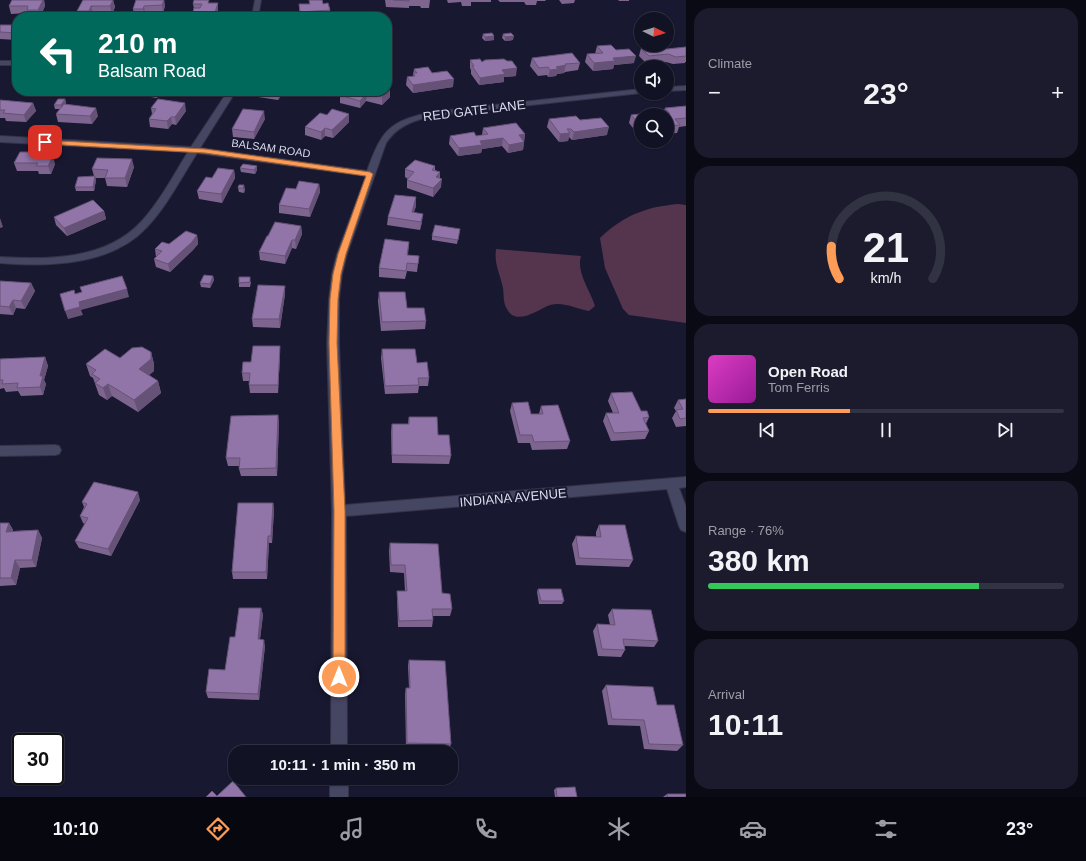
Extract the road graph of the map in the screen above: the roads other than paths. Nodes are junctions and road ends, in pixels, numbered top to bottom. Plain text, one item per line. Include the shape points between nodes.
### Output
1 (258, 0) edge
2 (256, 12) edge
3 (12, 62) edge
4 (0, 63) edge
5 (686, 88) edge
6 (674, 89) edge
7 (634, 92) edge
8 (229, 96) edge
9 (0, 139) edge
10 (194, 150) junction
11 (370, 174) junction
12 (0, 260) edge
13 (55, 450) dead end
14 (0, 451) edge
15 (686, 482) edge
16 (671, 483) junction
17 (339, 511) junction
18 (686, 526) edge
19 (339, 745) edge
20 (339, 785) edge
21 (339, 797) edge

1 - 2 street
3 - 4 street
5 - 6 street
7 - 11 street, RED GATE LANE via 453,110 412,119 396,125 387,134
8 - 10 street
9 - 10 street, BALSAM ROAD
10 - 11 street, BALSAM ROAD
10 - 12 street via 153,214 138,231 118,244 64,260
11 - 17 street, RED GATE LANE via 342,254 334,299 333,343
13 - 14 street
15 - 16 street, INDIANA AVENUE
16 - 17 street, INDIANA AVENUE
16 - 18 street
17 - 19 street, RED GATE LANE
20 - 21 street

